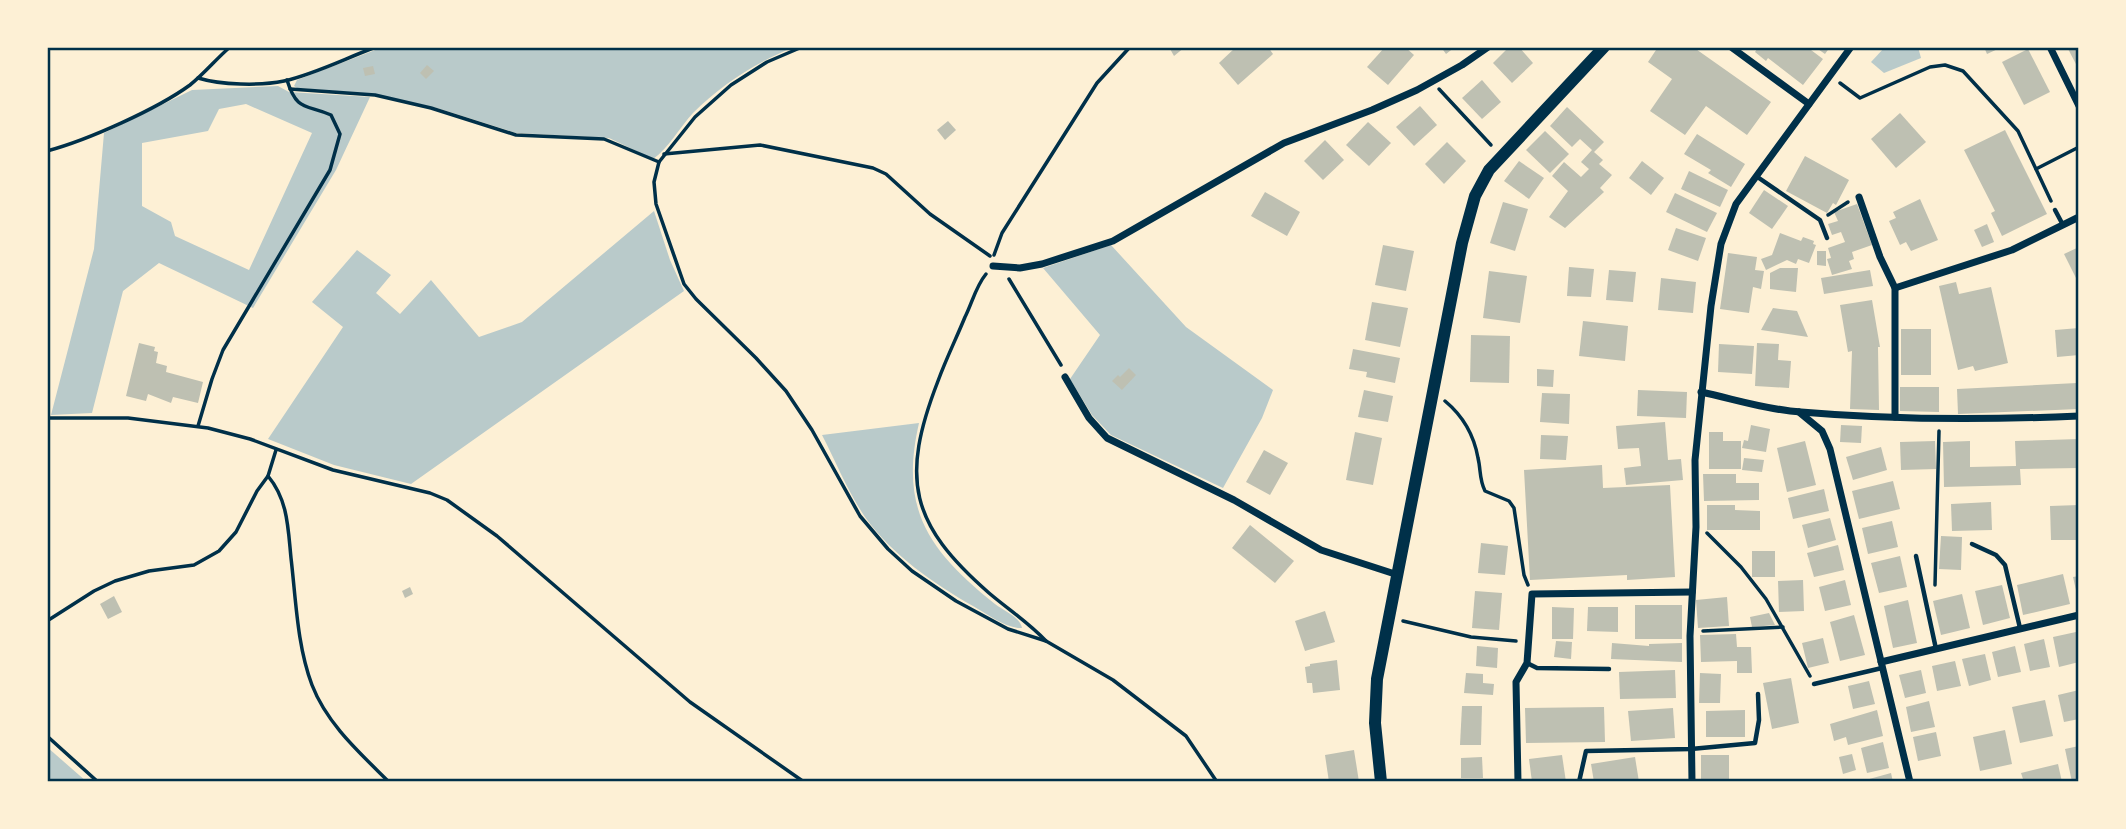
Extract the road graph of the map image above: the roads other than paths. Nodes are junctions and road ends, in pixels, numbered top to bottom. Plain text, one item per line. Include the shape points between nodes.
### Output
1 (1488, 47) edge
2 (1604, 47) edge
3 (1731, 47) edge
4 (1851, 47) edge
5 (2050, 47) edge
6 (1809, 104) junction
7 (2079, 106) edge
8 (1755, 176) junction
9 (1859, 197) road end
10 (2055, 210) road end
11 (2079, 217) edge
12 (2063, 225) junction
13 (1827, 238) dead end
14 (994, 262) road end
15 (1895, 288) junction
16 (1065, 377) road end
17 (1701, 392) junction
18 (1799, 412) junction
19 (2079, 416) edge
20 (1895, 417) junction
21 (1972, 544) dead end
22 (1916, 556) dead end
23 (1398, 575) junction
24 (1692, 592) junction
25 (2079, 615) edge
26 (2020, 629) junction
27 (1936, 649) junction
28 (1527, 663) junction
29 (1881, 665) junction
30 (1609, 669) dead end
31 (1814, 684) road end
32 (1758, 694) dead end
33 (1692, 749) junction
34 (1381, 782) edge
35 (1518, 782) edge
36 (1580, 782) edge
37 (1692, 782) edge
38 (1910, 782) edge

1 - 14 street via 1433,82 1284,143 1113,240 1042,264 1003,268
2 - 23 street via 1489,170 1475,196
3 - 6 street
4 - 6 street
5 - 7 street
6 - 8 street
8 - 13 lane via 1820,220
8 - 17 street via 1736,204 1721,244
9 - 15 street
10 - 12 lane
11 - 12 street
12 - 15 street via 2012,250
15 - 20 street
16 - 23 street via 1107,438 1234,500 1321,550
17 - 18 street
17 - 24 street
18 - 20 street
18 - 29 street via 1822,431 1830,449
19 - 20 street
21 - 26 lane via 1996,555 2005,565
22 - 27 lane
23 - 34 street via 1376,692
24 - 28 street via 1532,594
24 - 33 street
25 - 26 street
26 - 27 street
27 - 29 street
28 - 30 lane via 1537,668
28 - 35 street via 1516,682
29 - 31 lane
29 - 38 street
32 - 33 lane via 1755,743
33 - 36 lane via 1586,751
33 - 37 street

